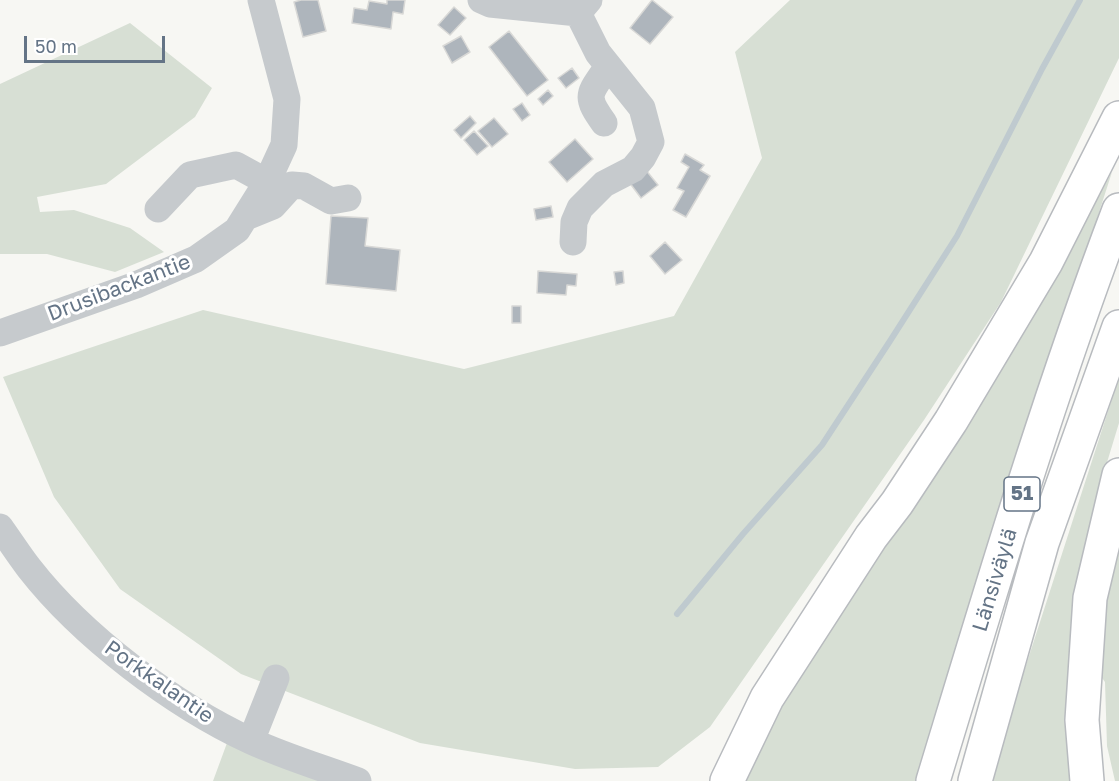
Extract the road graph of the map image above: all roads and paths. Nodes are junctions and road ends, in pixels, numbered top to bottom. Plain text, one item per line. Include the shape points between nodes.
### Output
1 (261, 0) edge
2 (482, 0) edge
3 (583, 6) edge
4 (608, 66) junction
5 (1119, 118) edge
6 (604, 123) dead end
7 (267, 182) junction
8 (348, 198) dead end
9 (158, 209) dead end
10 (1119, 210) edge
11 (245, 218) junction
12 (573, 242) dead end
13 (1119, 327) edge
14 (0, 333) edge
15 (1119, 475) edge
16 (0, 527) edge
17 (276, 678) dead end
18 (251, 741) junction
19 (358, 781) edge
20 (727, 781) edge
21 (933, 781) edge
22 (975, 781) edge
23 (1086, 781) edge

1 - 7 street, Drusibackantie via 287,99 284,145
2 - 3 street via 490,4
3 - 4 street via 598,53
4 - 6 street via 590,102
4 - 12 street via 642,108 652,163 604,184 569,211 574,222
5 - 20 highway via 1040,272 951,421 778,680
7 - 9 street via 237,165 190,175
7 - 11 street, Drusibackantie
8 - 11 street via 331,201 304,186 292,185 273,206
10 - 21 highway, Länsiväylä / 51 via 1010,529
11 - 14 street, Drusibackantie via 237,230 196,259 136,285
13 - 22 highway, Länsiväylä / 51 via 1042,543
15 - 23 highway via 1090,598 1082,720
16 - 18 street, Porkkalantie via 30,569 107,647 153,684
17 - 18 street
18 - 19 street, Porkkalantie

